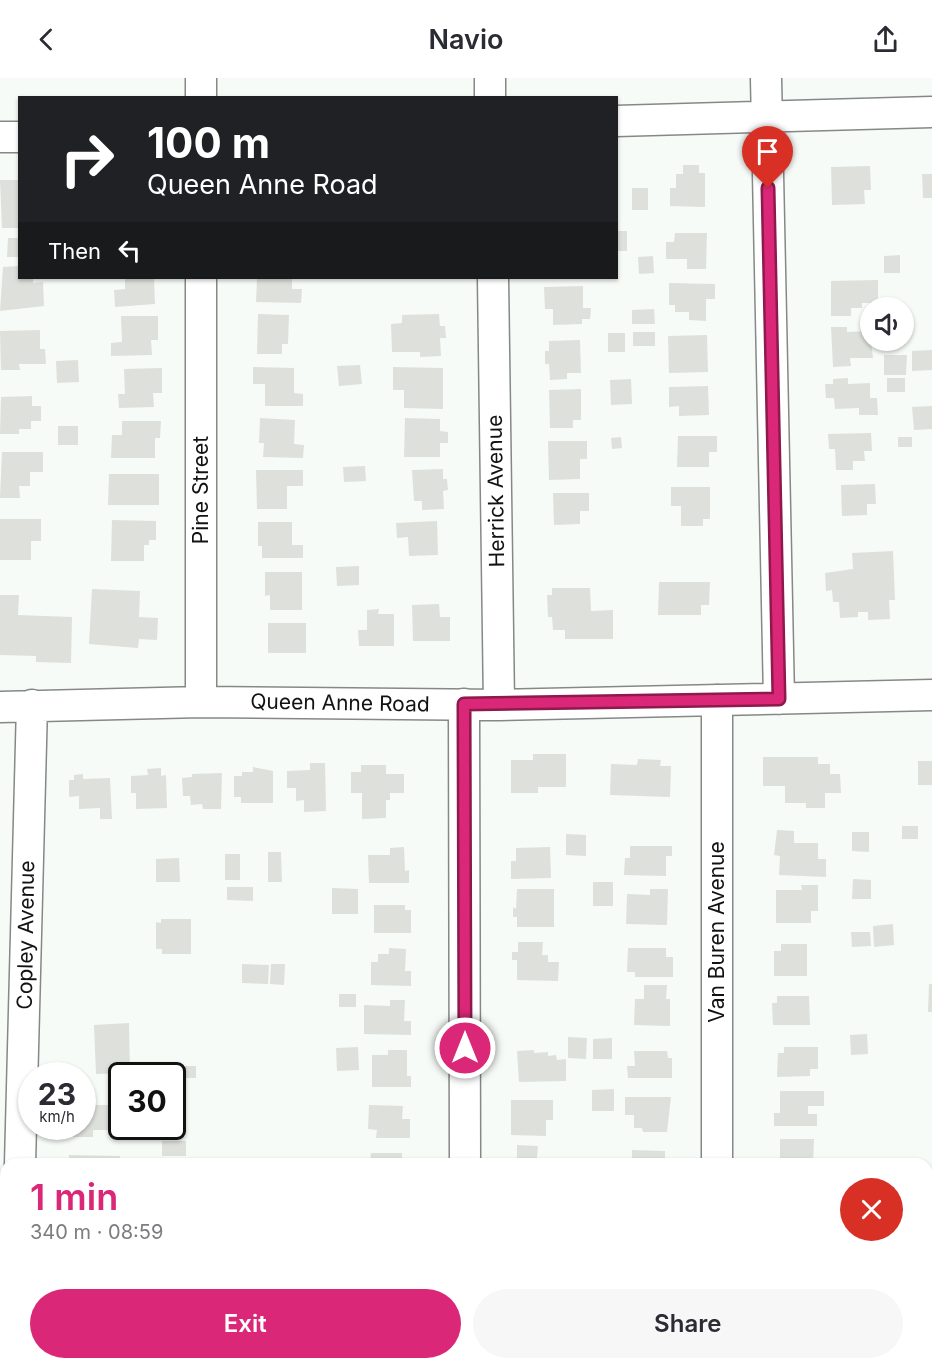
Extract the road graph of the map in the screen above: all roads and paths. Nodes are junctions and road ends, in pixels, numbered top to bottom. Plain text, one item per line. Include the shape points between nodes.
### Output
1 (201, 78) edge
2 (489, 78) edge
3 (766, 78) edge
4 (201, 96) edge
5 (490, 96) edge
6 (932, 112) edge
7 (766, 116) junction
8 (618, 120) edge
9 (0, 137) edge
10 (18, 137) edge
11 (201, 279) edge
12 (493, 279) edge
13 (932, 694) edge
14 (779, 699) junction
15 (717, 700) junction
16 (201, 702) junction
17 (464, 704) junction
18 (32, 705) junction
19 (499, 705) junction
20 (0, 707) edge
21 (20, 1158) edge
22 (465, 1158) edge
23 (717, 1158) edge

1 - 4 street
2 - 5 street
3 - 7 street
6 - 7 street
7 - 8 street
7 - 14 street
9 - 10 street
11 - 16 street, Pine Street
12 - 19 street, Herrick Avenue
13 - 14 street, Queen Anne Road
14 - 15 street, Queen Anne Road
15 - 19 street, Queen Anne Road
15 - 23 street, Van Buren Avenue
16 - 17 street, Queen Anne Road
16 - 18 street, Queen Anne Road
17 - 19 street, Queen Anne Road
17 - 22 street
18 - 20 street, Queen Anne Road
18 - 21 street, Copley Avenue

